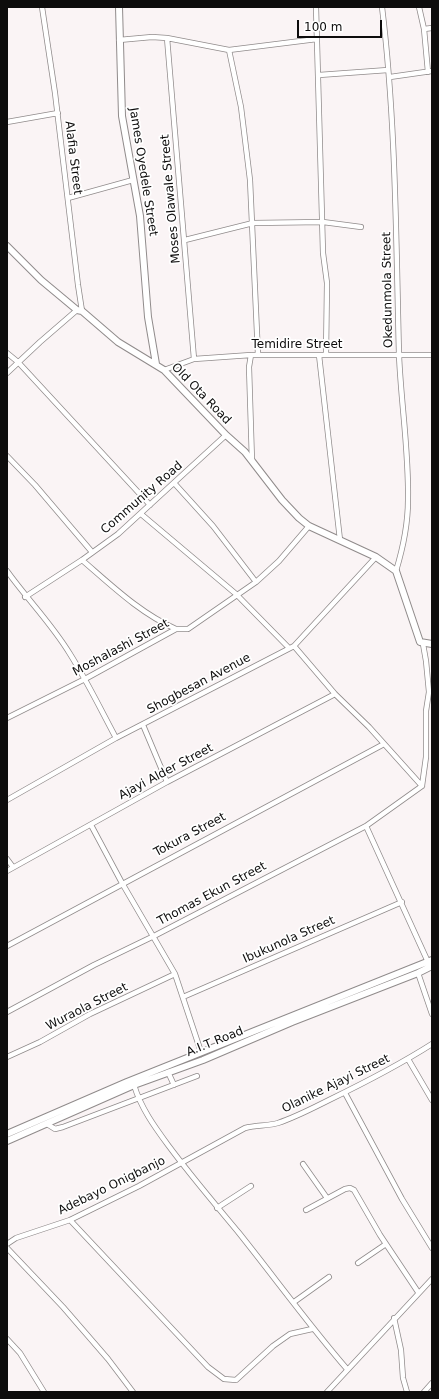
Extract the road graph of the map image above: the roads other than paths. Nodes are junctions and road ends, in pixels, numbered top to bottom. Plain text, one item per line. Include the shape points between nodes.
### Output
1 (42, 7) edge
2 (119, 7) edge
3 (316, 7) edge
4 (382, 7) edge
5 (419, 7) edge
6 (432, 28) edge
7 (424, 29) junction
8 (168, 38) junction
9 (317, 39) junction
10 (119, 40) junction
11 (229, 50) junction
12 (388, 70) junction
13 (430, 72) edge
14 (318, 75) junction
15 (390, 77) junction
16 (58, 113) junction
17 (7, 122) edge
18 (133, 180) junction
19 (68, 198) junction
20 (323, 222) junction
21 (253, 223) junction
22 (361, 227) dead end
23 (185, 240) junction
24 (7, 246) edge
25 (80, 310) junction
26 (7, 353) edge
27 (251, 355) junction
28 (258, 355) junction
29 (319, 355) junction
30 (326, 355) junction
31 (432, 355) edge
32 (399, 356) junction
33 (194, 359) junction
34 (18, 362) junction
35 (156, 364) junction
36 (164, 370) junction
37 (7, 374) edge
38 (226, 435) junction
39 (7, 456) edge
40 (252, 462) junction
41 (175, 484) junction
42 (150, 505) junction
43 (141, 514) junction
44 (309, 526) junction
45 (340, 540) junction
46 (92, 552) junction
47 (376, 557) junction
48 (82, 560) junction
49 (7, 571) edge
50 (396, 571) junction
51 (256, 582) junction
52 (236, 594) junction
53 (26, 597) junction
54 (176, 628) junction
55 (423, 644) junction
56 (432, 644) edge
57 (292, 647) junction
58 (85, 679) junction
59 (335, 694) junction
60 (7, 717) edge
61 (143, 725) junction
62 (116, 738) junction
63 (384, 744) junction
64 (426, 757) junction
65 (432, 758) edge
66 (167, 782) junction
67 (422, 786) junction
68 (7, 800) edge
69 (91, 825) junction
70 (366, 826) junction
71 (7, 860) edge
72 (13, 867) junction
73 (7, 871) edge
74 (122, 883) junction
75 (402, 902) junction
76 (154, 936) junction
77 (7, 946) edge
78 (431, 963) edge
79 (418, 973) junction
80 (175, 974) junction
81 (183, 997) junction
82 (7, 1012) edge
83 (432, 1014) edge
84 (432, 1044) edge
85 (202, 1052) junction
86 (7, 1057) edge
87 (408, 1059) junction
88 (168, 1072) junction
89 (198, 1076) dead end
90 (134, 1085) junction
91 (174, 1085) junction
92 (345, 1093) junction
93 (138, 1100) junction
94 (432, 1100) edge
95 (47, 1124) junction
96 (7, 1134) edge
97 (7, 1141) edge
98 (181, 1163) junction
99 (303, 1164) dead end
100 (250, 1186) dead end
101 (328, 1198) junction
102 (217, 1208) junction
103 (306, 1210) dead end
104 (70, 1220) junction
105 (7, 1244) edge
106 (386, 1244) junction
107 (7, 1248) edge
108 (432, 1248) edge
109 (358, 1263) dead end
110 (329, 1277) dead end
111 (432, 1279) edge
112 (418, 1292) junction
113 (294, 1302) junction
114 (394, 1318) junction
115 (312, 1329) junction
116 (7, 1339) edge
117 (347, 1369) junction
118 (432, 1383) edge
119 (44, 1392) edge
120 (133, 1392) edge
121 (327, 1392) edge
122 (407, 1392) edge
123 (424, 1392) edge

1 - 16 street, Alafia Street
2 - 10 street, James Oyedele Street
3 - 9 street
4 - 12 street, Okedunmola Street
5 - 7 street
6 - 7 street
7 - 13 street
8 - 10 street
8 - 11 street
8 - 23 street, Moses Olawale Street via 176,162
9 - 11 street
9 - 14 street
10 - 18 street, James Oyedele Street via 122,116
11 - 21 street via 241,107
12 - 14 street
12 - 15 street, Okedunmola Street
13 - 15 street
14 - 20 street
15 - 32 street, Okedunmola Street
16 - 17 street
16 - 19 street, Alafia Street
18 - 19 street
18 - 35 street, James Oyedele Street via 140,216 148,317
19 - 25 street, Alafia Street
20 - 21 street
20 - 22 street
20 - 30 street via 327,283
21 - 23 street
21 - 28 street
23 - 33 street, Moses Olawale Street
24 - 25 street, Old Ota Road via 36,276
25 - 34 street
25 - 35 street, Old Ota Road via 118,342
26 - 34 street
27 - 28 street, Temidire Street
27 - 33 street, Temidire Street
27 - 40 street via 249,367
28 - 29 street, Temidire Street
29 - 30 street, Temidire Street
29 - 45 street
30 - 32 street, Temidire Street
31 - 32 street, Temidire Street
32 - 50 street, Okedunmola Street via 408,500 406,532
33 - 36 street, Temidire Street
34 - 37 street
34 - 42 street
35 - 36 street, Old Ota Road
36 - 38 street, Old Ota Road
38 - 40 street, Old Ota Road
38 - 41 street, Community Road
39 - 46 street
40 - 44 street, Old Ota Road via 288,508
41 - 42 street, Community Road
41 - 51 street via 213,526
42 - 43 street, Community Road
43 - 46 street, Community Road
43 - 52 street
44 - 45 street, Old Ota Road
44 - 51 street, Moshalashi Street via 279,561
45 - 47 street, Old Ota Road
46 - 48 street, Community Road
47 - 50 street, Old Ota Road
47 - 57 street, Shogbesan Avenue
48 - 53 street, Community Road
48 - 54 street via 130,600 164,624
49 - 53 street
50 - 55 street via 419,640
51 - 52 street, Moshalashi Street
52 - 54 street, Moshalashi Street via 188,629
52 - 57 street
53 - 58 street via 51,626
54 - 58 street, Moshalashi Street
55 - 56 street
55 - 64 street via 429,692 426,711
57 - 59 street
57 - 61 street, Shogbesan Avenue
58 - 60 street, Moshalashi Street
58 - 62 street
59 - 63 street via 370,726
59 - 66 street, Ajayi Alder Street
61 - 62 street, Shogbesan Avenue
61 - 66 street
62 - 68 street, Shogbesan Avenue
63 - 67 street
63 - 74 street, Tokura Street
64 - 65 street
64 - 67 street
66 - 69 street, Ajayi Alder Street
67 - 70 street, Thomas Ekun Street
69 - 72 street, Ajayi Alder Street
69 - 74 street
70 - 75 street
70 - 76 street, Thomas Ekun Street
71 - 72 street
72 - 73 street, Ajayi Alder Street
74 - 76 street
74 - 77 street, Tokura Street
75 - 78 street
75 - 81 street, Ibukunola Street
76 - 80 street
76 - 82 street, Thomas Ekun Street
78 - 79 street, A.I.T Road
78 - 85 street, A.I.T Road
79 - 83 street
79 - 88 street, A.I.T Road
80 - 81 street
80 - 86 street, Wuraola Street
81 - 85 street
84 - 87 street, Olanike Ajayi Street
85 - 96 street, A.I.T Road
87 - 92 street, Olanike Ajayi Street
87 - 94 street
88 - 90 street, A.I.T Road
88 - 91 street
89 - 91 street
90 - 93 street
90 - 95 street, A.I.T Road
91 - 93 street
92 - 98 street, Olanike Ajayi Street via 276,1124 245,1128
92 - 108 street
93 - 95 street via 58,1129
93 - 98 street
95 - 97 street, A.I.T Road
98 - 102 street
98 - 104 street, Adebayo Onigbanjo
99 - 101 street
100 - 102 street
101 - 103 street
101 - 106 street via 345,1189 354,1190
102 - 113 street
104 - 105 street, Adebayo Onigbanjo via 16,1238
104 - 115 street via 208,1368 224,1379 236,1380 290,1334
106 - 109 street
106 - 112 street
107 - 120 street via 63,1307
110 - 113 street
111 - 112 street
112 - 114 street
113 - 115 street
114 - 117 street
114 - 122 street
115 - 117 street
116 - 119 street via 20,1353
117 - 121 street
118 - 123 street

